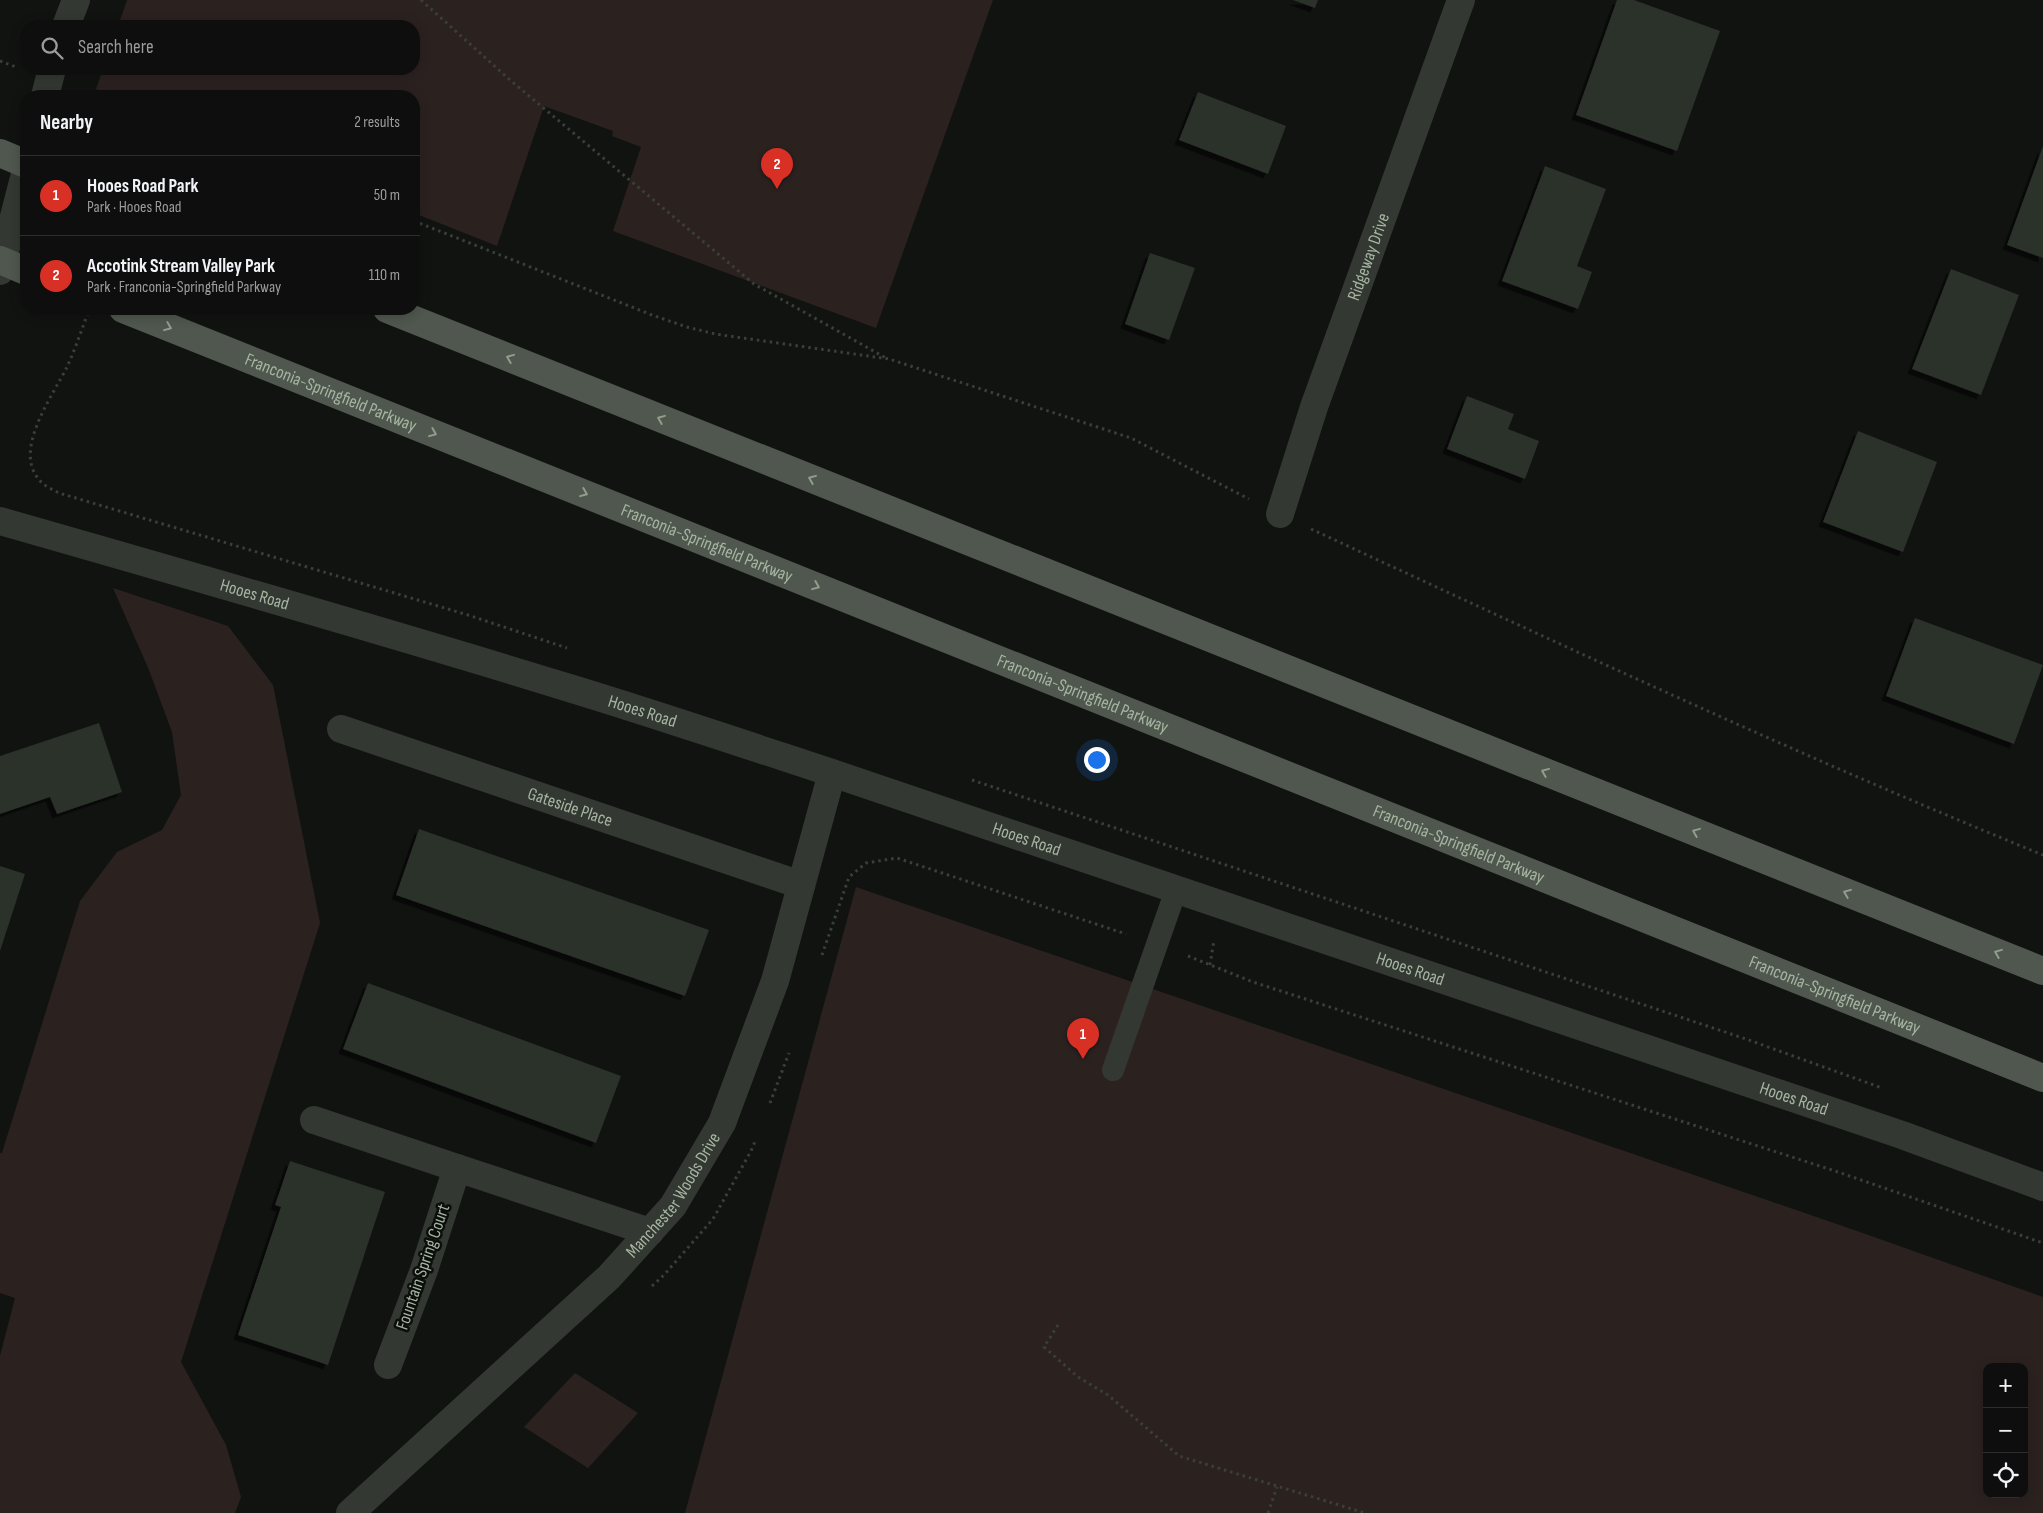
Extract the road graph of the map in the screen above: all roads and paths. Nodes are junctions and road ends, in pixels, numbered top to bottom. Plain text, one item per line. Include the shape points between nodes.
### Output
1 (76, 0) edge
2 (421, 0) edge
3 (1460, 0) edge
4 (68, 20) edge
5 (50, 75) edge
6 (47, 90) edge
7 (0, 153) edge
8 (20, 161) edge
9 (20, 200) edge
10 (420, 223) edge
11 (7, 266) edge
12 (87, 315) edge
13 (138, 315) edge
14 (402, 315) edge
15 (889, 359) junction
16 (68, 366) dead end
17 (1280, 514) junction
18 (0, 521) edge
19 (341, 730) dead end
20 (832, 773) junction
21 (2043, 855) edge
22 (801, 885) junction
23 (1176, 890) junction
24 (1157, 944) junction
25 (821, 957) dead end
26 (2043, 971) edge
27 (789, 1051) dead end
28 (1112, 1070) dead end
29 (2043, 1078) edge
30 (769, 1106) dead end
31 (314, 1120) dead end
32 (758, 1133) dead end
33 (457, 1168) junction
34 (2043, 1187) edge
35 (650, 1232) junction
36 (2043, 1243) edge
37 (650, 1288) dead end
38 (1058, 1325) dead end
39 (388, 1365) dead end
40 (1277, 1487) junction
41 (350, 1513) edge
42 (1268, 1513) edge
43 (1365, 1513) edge

1 - 4 street
2 - 15 path via 510,80 754,284
3 - 17 street, Ridgeway Drive via 1314,407
5 - 6 street
7 - 8 main road
9 - 11 street
10 - 15 path via 687,327 715,334
12 - 16 path
13 -> 29 main road, Franconia-Springfield Parkway
26 -> 14 main road
15 - 17 path via 1131,438
17 - 21 path via 1902,798
18 - 20 street, Hooes Road via 568,687
19 - 22 street, Gateside Place
20 - 22 street, Manchester Woods Drive
20 - 23 street, Hooes Road
22 - 35 street, Manchester Woods Drive via 775,981 722,1123 673,1206
23 - 24 lane
23 - 34 street, Hooes Road via 1902,1135
24 - 25 path via 897,858 866,863 849,877
24 - 28 lane
24 - 36 path via 1253,982 1838,1172
27 - 30 path
31 - 33 street
32 - 37 path via 713,1219
33 - 35 street
33 - 39 street, Fountain Spring Court via 424,1270
35 - 41 street, Manchester Woods Drive via 608,1277
38 - 40 path via 1044,1347 1078,1377 1108,1395 1179,1456
40 - 42 path
40 - 43 path

